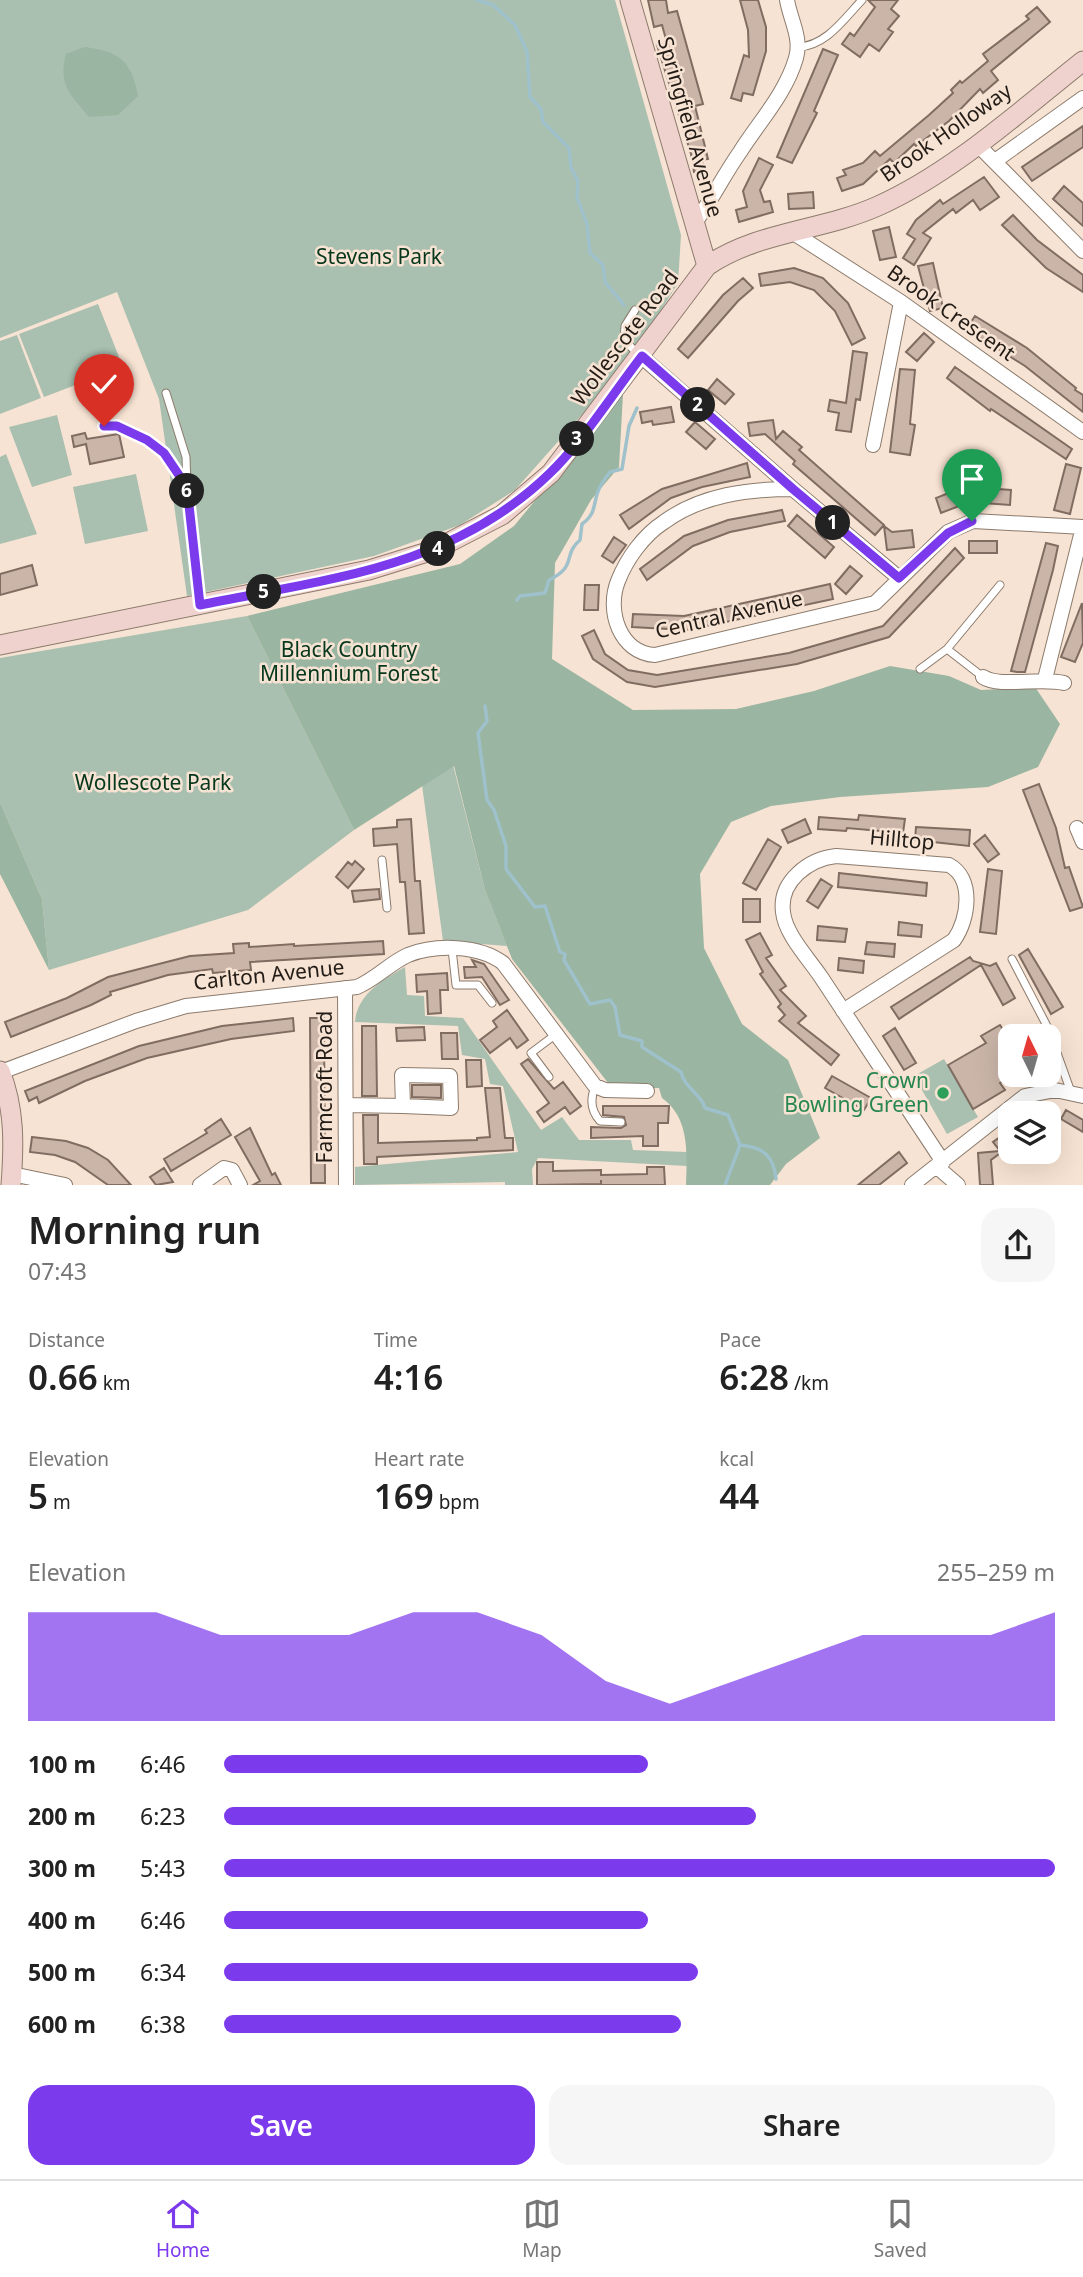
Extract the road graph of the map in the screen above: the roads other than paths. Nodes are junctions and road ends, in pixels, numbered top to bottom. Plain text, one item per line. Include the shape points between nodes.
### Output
1 (630, 0) edge
2 (862, 0) edge
3 (792, 2) edge
4 (797, 47) junction
5 (1083, 61) edge
6 (1083, 98) edge
7 (977, 144) junction
8 (995, 162) junction
9 (693, 225) junction
10 (792, 232) junction
11 (1083, 250) edge
12 (707, 266) junction
13 (901, 302) junction
14 (635, 310) dead end
15 (642, 356) junction
16 (166, 393) dead end
17 (104, 426) dead end
18 (1083, 432) edge
19 (871, 434) dead end
20 (187, 487) junction
21 (793, 489) junction
22 (1083, 527) edge
23 (899, 578) junction
24 (1000, 585) dead end
25 (200, 605) junction
26 (0, 645) edge
27 (947, 649) junction
28 (920, 669) dead end
29 (983, 677) joint
30 (1045, 679) junction
31 (1063, 683) dead end
32 (1077, 828) dead end
33 (1083, 842) edge
34 (382, 860) dead end
35 (387, 908) dead end
36 (452, 949) junction
37 (1012, 959) dead end
38 (345, 988) junction
39 (492, 1003) dead end
40 (843, 1011) junction
41 (555, 1035) junction
42 (0, 1072) edge
43 (549, 1077) dead end
44 (596, 1086) junction
45 (647, 1091) dead end
46 (1077, 1094) edge
47 (346, 1105) junction
48 (403, 1106) dead end
49 (621, 1122) dead end
50 (939, 1164) junction
51 (11, 1179) edge
52 (65, 1185) edge
53 (200, 1185) edge
54 (240, 1185) edge
55 (346, 1185) edge
56 (912, 1185) edge
57 (958, 1185) edge

1 - 9 street, Springfield Avenue
2 - 4 lane via 812,46
3 - 4 street
4 - 9 street via 782,90
5 - 7 street, Brook Holloway
6 - 8 street
7 - 8 street
7 - 10 street, Brook Holloway via 876,207
8 - 11 street
9 - 12 street, Springfield Avenue
10 - 12 street, Brook Holloway via 729,251
10 - 13 street, Brook Crescent
12 - 15 street, Wollescote Road
13 - 18 street, Brook Crescent
13 - 19 street
14 - 15 lane via 625,326 624,340
15 - 21 street
15 - 25 street, Wollescote Road via 551,472 502,515 434,551 369,570
16 - 20 lane via 186,457
17 - 20 lane via 117,426 147,440 164,453
20 - 25 lane
21 - 23 street
21 - 23 street, Central Avenue via 762,489 708,499 684,509 645,538 615,591 618,626 626,643 642,654 655,655 875,603
22 - 23 street via 972,521 948,533
22 - 30 street
24 - 27 lane
25 - 26 street, Wollescote Road
27 - 28 lane
27 - 29 lane
29 - 30 street via 991,682
30 - 31 street
32 - 33 street
34 - 35 lane
36 - 38 street, Carlton Avenue via 408,955 370,982
36 - 39 lane via 456,985 478,985
36 - 41 street, Carlton Avenue via 493,955 503,962
37 - 46 lane
38 - 42 street, Carlton Avenue via 186,1006
38 - 47 street, Farmcroft Road
40 - 40 street, Hilltop via 788,928 783,912 790,883 817,858 836,856 957,869 966,881 963,923 954,940
40 - 50 street, Hilltop
41 - 43 lane via 531,1053
41 - 44 street, Carlton Avenue
42 - 51 street via 12,1117
44 - 45 street
44 - 49 lane via 594,1114 600,1121
46 - 50 street via 1055,1090 1025,1096
47 - 48 street
47 - 55 street, Farmcroft Road
50 - 56 street
50 - 57 street, Hilltop
51 - 52 street
53 - 54 street via 224,1168 232,1170

